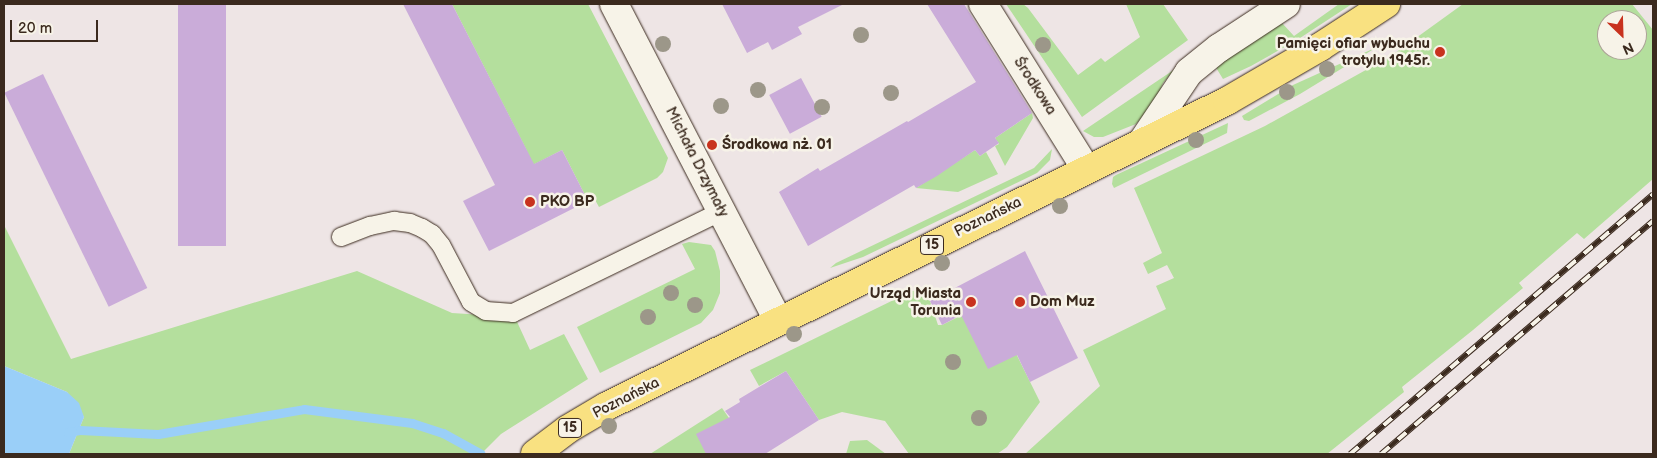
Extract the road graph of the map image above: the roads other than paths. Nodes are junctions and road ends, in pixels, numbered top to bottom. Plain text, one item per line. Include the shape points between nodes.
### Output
1 (614, 4) edge
2 (983, 4) edge
3 (1286, 4) edge
4 (1386, 4) edge
5 (1142, 142) junction
6 (1086, 169) junction
7 (722, 211) junction
8 (341, 237) dead end
9 (778, 321) junction
10 (535, 454) edge

1 - 7 street, Michała Drzymały
2 - 6 street, Środkowa
3 - 5 street via 1189,72
4 - 5 main road, Poznańska / 15 via 1274,74
5 - 6 main road, Poznańska / 15
6 - 9 main road, Poznańska / 15
7 - 8 lane via 513,313 486,311 471,302 441,245 432,234 410,222 394,221 370,226
7 - 9 street, Michała Drzymały
9 - 10 main road, Poznańska / 15 via 607,406

